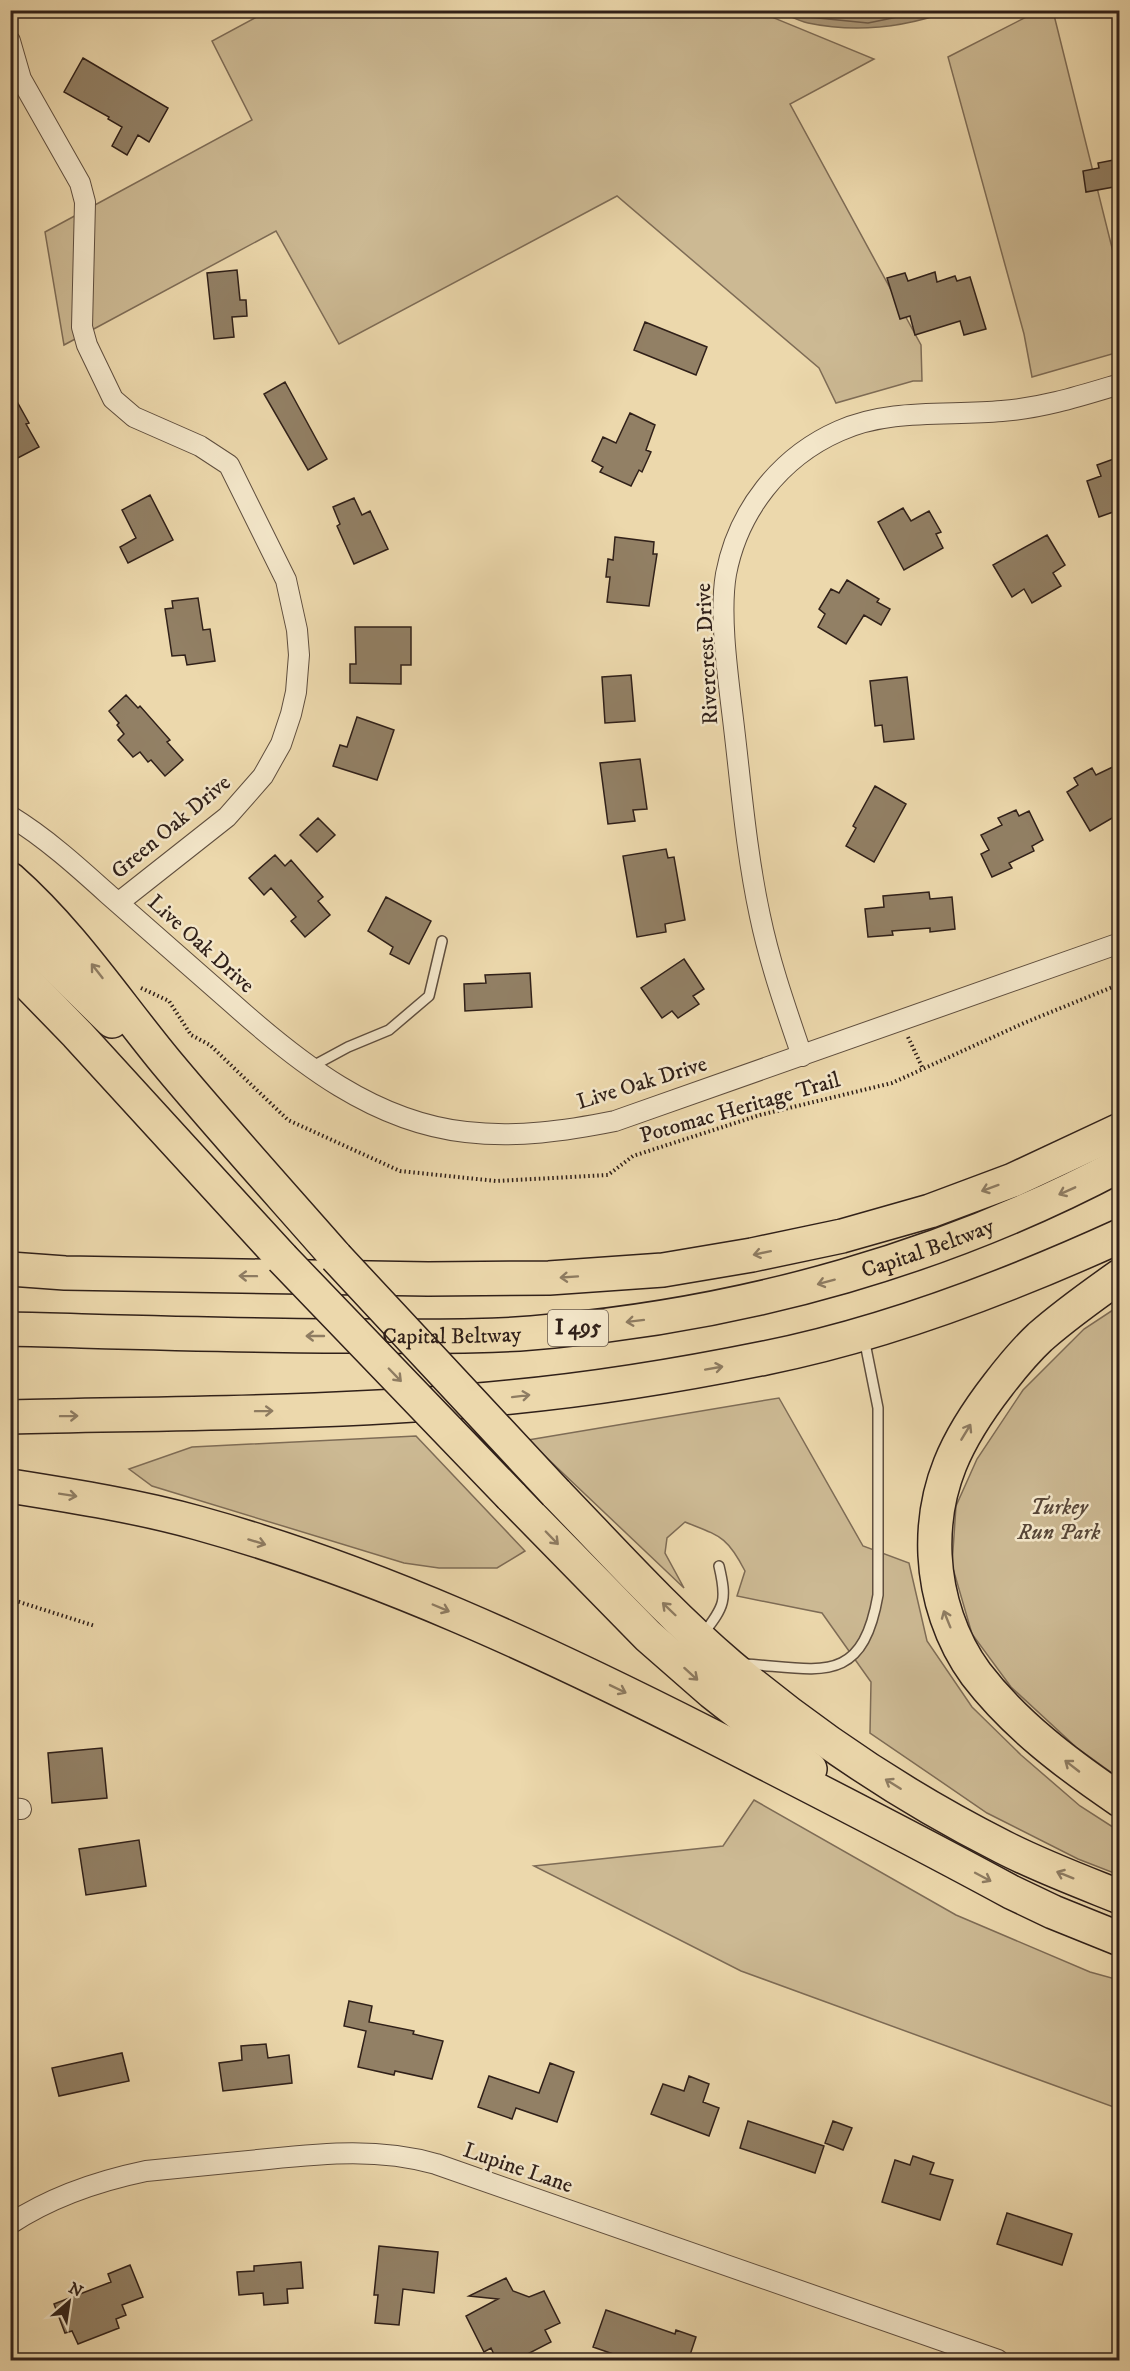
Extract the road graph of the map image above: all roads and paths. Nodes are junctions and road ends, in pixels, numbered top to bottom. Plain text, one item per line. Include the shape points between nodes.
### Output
1 (10, 41) edge
2 (1119, 384) edge
3 (10, 816) edge
4 (10, 879) edge
5 (118, 903) junction
6 (10, 921) edge
7 (442, 941) dead end
8 (1119, 943) edge
9 (10, 965) edge
10 (1119, 984) edge
11 (138, 986) dead end
12 (10, 988) edge
13 (899, 1021) junction
14 (802, 1056) junction
15 (309, 1067) junction
16 (923, 1069) junction
17 (1119, 1130) edge
18 (1119, 1166) edge
19 (1119, 1236) edge
20 (336, 1257) junction
21 (282, 1258) junction
22 (10, 1269) edge
23 (1119, 1276) edge
24 (10, 1329) edge
25 (863, 1333) junction
26 (10, 1417) edge
27 (10, 1486) edge
28 (719, 1566) dead end
29 (10, 1599) edge
30 (95, 1626) dead end
31 (700, 1638) junction
32 (728, 1663) junction
33 (1119, 1800) edge
34 (932, 1849) junction
35 (1119, 1897) edge
36 (1119, 1940) edge
37 (10, 2224) edge
38 (998, 2361) edge

1 - 5 street, Green Oak Drive via 21,79 80,183 85,202 82,327 113,399 134,417 200,446 229,465 286,580 297,630 299,655 291,714 281,744 263,776 227,817
2 - 14 street, Rivercrest Drive via 1039,407 888,417 857,423 810,446 784,466 757,498 738,532 726,573 724,610 744,816 775,978
3 - 5 street, Live Oak Drive via 61,852
20 -> 4 highway via 166,1061 93,966
5 - 15 street, Live Oak Drive
6 - 20 highway via 78,986
7 - 15 lane via 429,996 389,1030
8 - 13 street, Live Oak Drive
9 - 21 highway
10 - 16 path, Potomac Heritage Trail
11 - 16 path, Potomac Heritage Trail via 169,1001 191,1035 210,1045 288,1120 400,1171 496,1181 608,1175 633,1156 760,1114 892,1083
12 - 21 highway
13 - 14 street, Live Oak Drive
13 - 16 path
14 - 15 street, Live Oak Drive via 615,1121 519,1135 464,1132 395,1114 361,1099
17 -> 22 highway via 1013,1180 930,1210 842,1236 663,1270 549,1278 428,1279
18 -> 24 highway, Capital Beltway / I 495 via 942,1244 845,1277 662,1318 551,1332 427,1336
19 - 25 highway via 955,1303
31 -> 20 highway, bridge via 556,1493
21 -> 34 highway, bridge via 648,1636 778,1745
33 -> 23 highway via 1047,1747 976,1673 944,1613 934,1538 944,1477 978,1412 1040,1337
26 -> 25 highway via 288,1411 512,1397 658,1378 767,1358
25 - 32 lane via 878,1408 878,1595 868,1632 852,1657 840,1665 802,1668
27 -> 34 highway via 197,1523 318,1561 435,1605 626,1693
28 - 31 lane via 723,1602
29 - 30 path
31 - 32 highway
35 -> 32 highway via 951,1820 804,1723
34 -> 36 highway via 1053,1912
37 - 38 street, Lupine Lane via 77,2190 146,2171 334,2152 373,2152 436,2164

